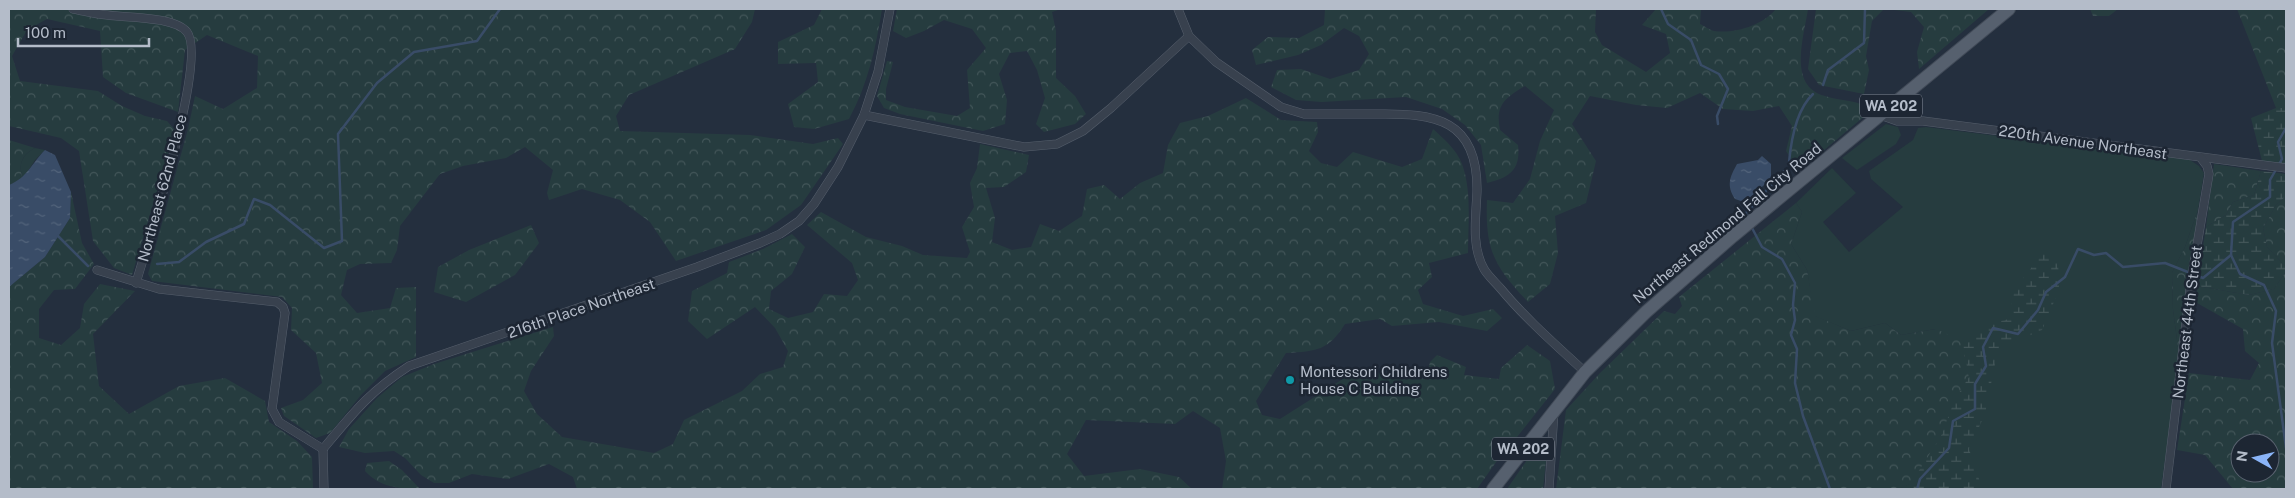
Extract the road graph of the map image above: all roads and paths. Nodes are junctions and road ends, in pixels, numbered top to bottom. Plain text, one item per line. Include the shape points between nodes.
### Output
1 (73, 9) edge
2 (890, 9) edge
3 (1178, 9) edge
4 (2009, 9) edge
5 (1189, 36) junction
6 (864, 115) junction
7 (1880, 115) junction
8 (2201, 158) junction
9 (2284, 168) edge
10 (97, 270) dead end
11 (136, 283) junction
12 (1585, 372) junction
13 (1554, 410) junction
14 (323, 449) junction
15 (324, 489) edge
16 (1493, 489) edge
17 (1549, 489) edge
18 (2166, 489) edge

1 - 11 street, Northeast 62nd Place via 165,21 188,33 192,49 181,127
2 - 6 street, 216th Place Northeast via 878,72
3 - 5 street
4 - 7 main road, Northeast Redmond Fall City Road / WA 202
5 - 6 street via 1083,131 1057,144 1024,147
5 - 12 street via 1216,62 1291,112 1428,116 1456,130 1474,157 1477,177 1476,240 1484,270 1532,324
6 - 14 street, 216th Place Northeast via 838,167 814,204 799,221 780,234 620,295 409,366 361,402
7 - 8 street, 220th Avenue Northeast via 1897,120
7 - 12 main road, Northeast Redmond Fall City Road / WA 202 via 1646,312
8 - 9 street, 220th Avenue Northeast
8 - 18 street, Northeast 44th Street via 2209,174 2191,281
10 - 11 street
11 - 14 street via 159,290 277,302 283,307 285,313 272,409 279,422
12 - 13 main road, Northeast Redmond Fall City Road / WA 202
13 - 16 main road, Northeast Redmond Fall City Road / WA 202
13 - 17 street
14 - 15 street

